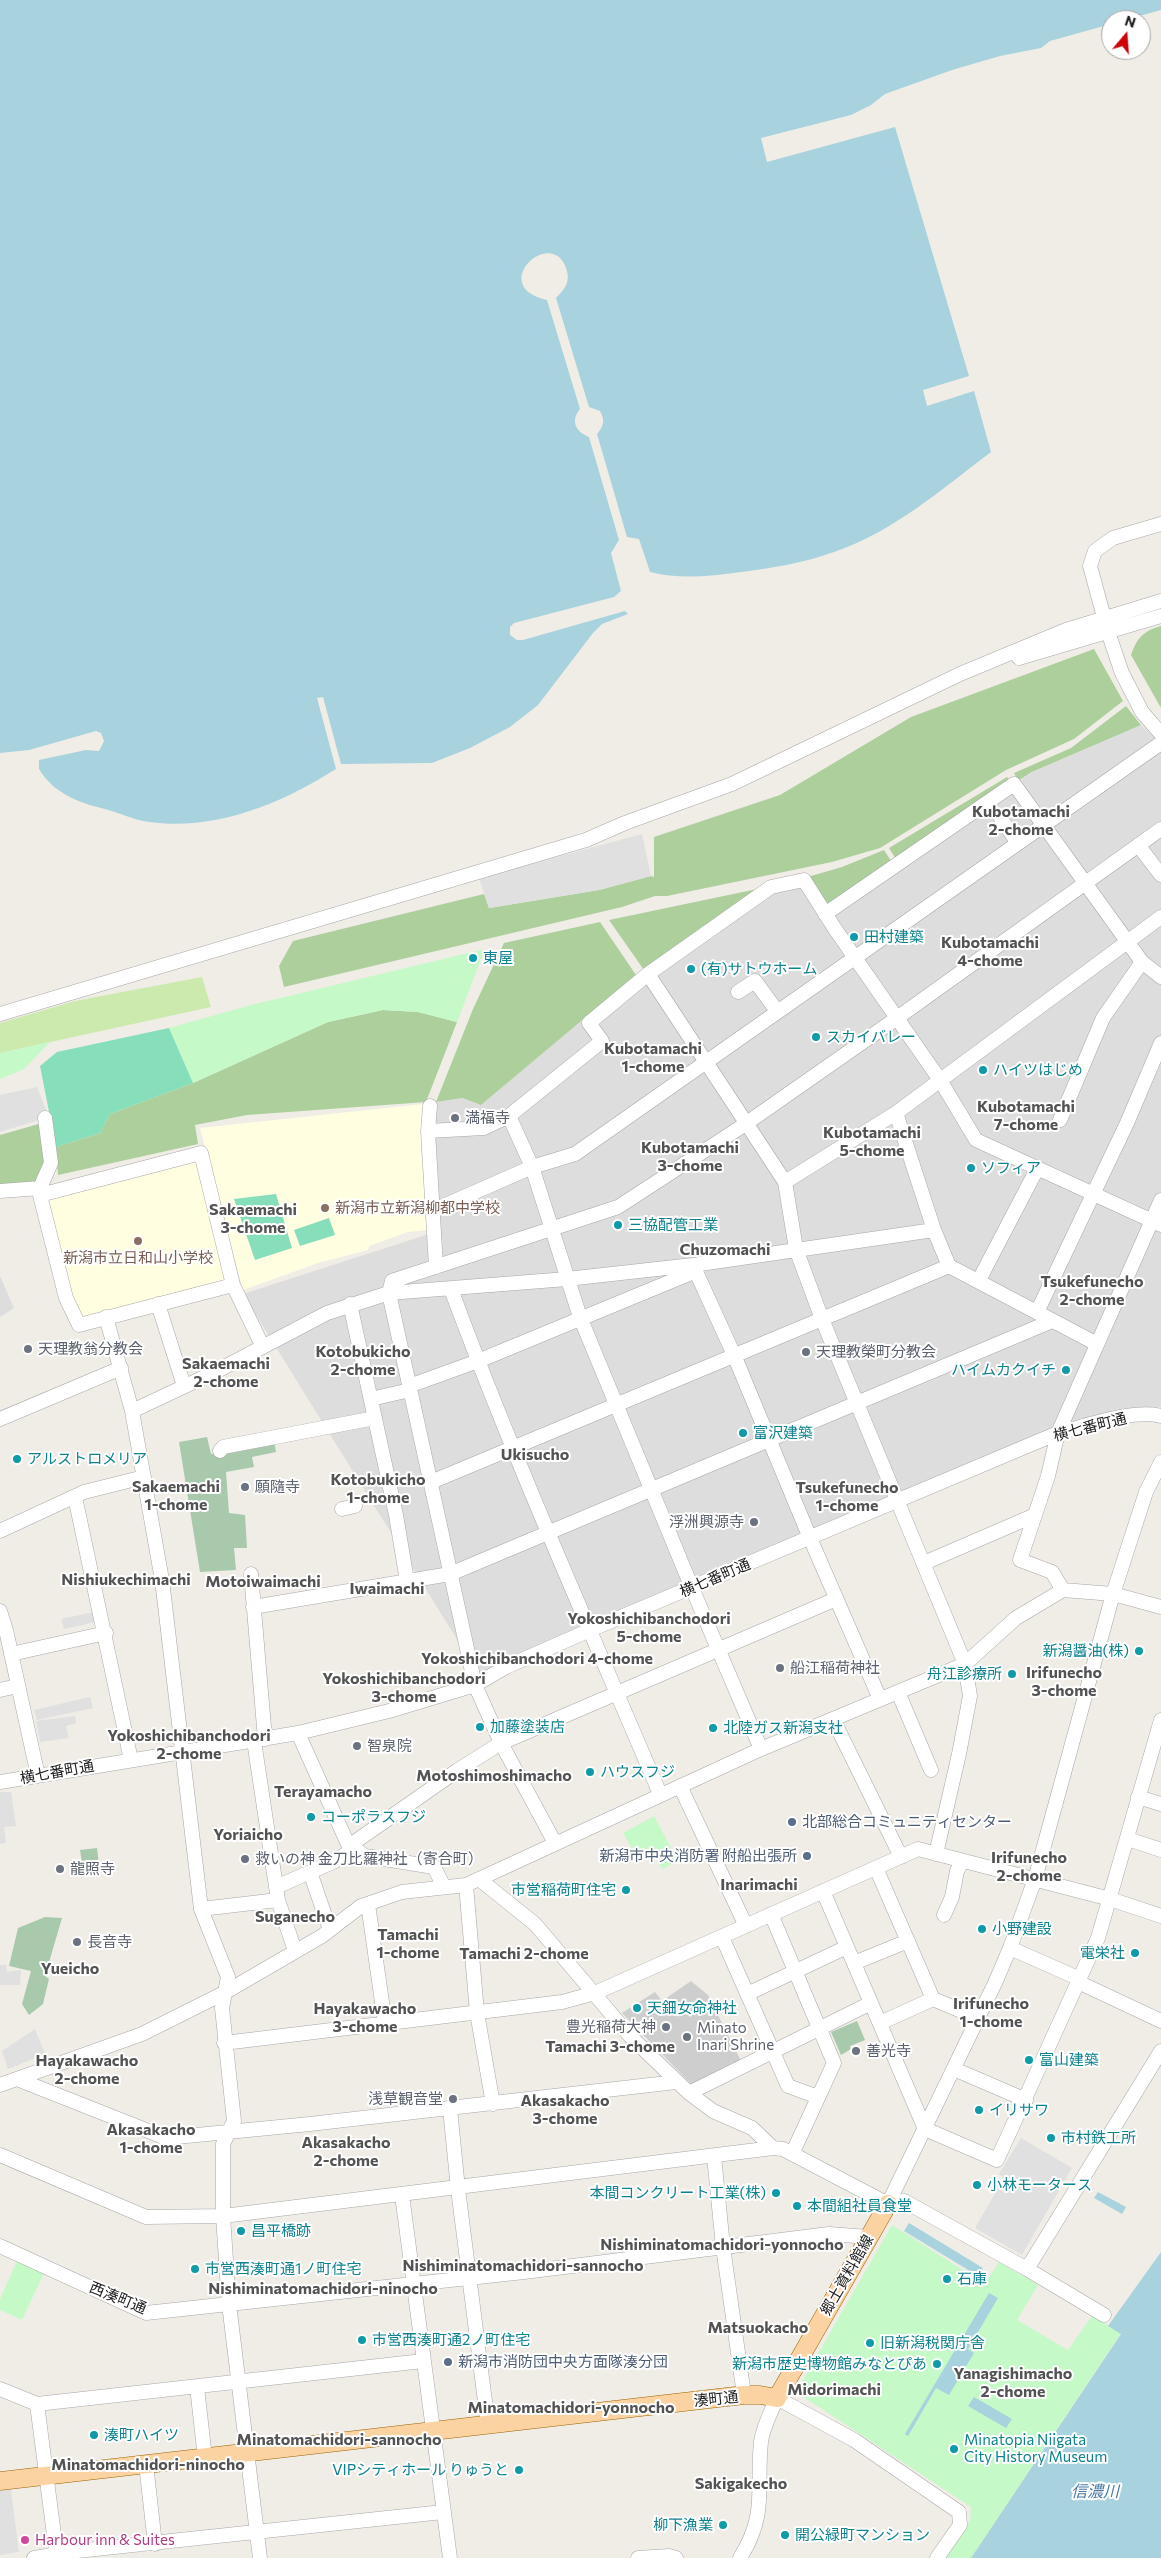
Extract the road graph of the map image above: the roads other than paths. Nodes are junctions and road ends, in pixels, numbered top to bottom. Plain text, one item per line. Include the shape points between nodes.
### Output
1 (1161, 524) edge
2 (1161, 602) edge
3 (1161, 616) edge
4 (1106, 626) junction
5 (1161, 734) edge
6 (1161, 743) edge
7 (1001, 819) dead end
8 (1043, 826) junction
9 (1161, 829) edge
10 (1018, 843) junction
11 (1138, 845) junction
12 (1161, 875) edge
13 (1087, 883) junction
14 (825, 914) junction
15 (1161, 918) edge
16 (1127, 942) junction
17 (855, 957) junction
18 (1142, 962) junction
19 (648, 974) junction
20 (1161, 977) edge
21 (738, 992) dead end
22 (776, 1011) junction
23 (0, 1014) edge
24 (897, 1018) junction
25 (1161, 1043) edge
26 (706, 1060) junction
27 (940, 1080) junction
28 (430, 1106) dead end
29 (896, 1113) junction
30 (509, 1116) junction
31 (45, 1118) dead end
32 (1060, 1120) dead end
33 (746, 1123) junction
34 (428, 1131) junction
35 (532, 1168) junction
36 (1037, 1169) junction
37 (784, 1182) junction
38 (0, 1191) edge
39 (40, 1192) junction
40 (1093, 1195) junction
41 (1161, 1200) edge
42 (432, 1211) junction
43 (1156, 1224) edge
44 (551, 1228) junction
45 (934, 1230) junction
46 (796, 1249) junction
47 (949, 1266) junction
48 (436, 1267) junction
49 (695, 1268) junction
50 (567, 1279) junction
51 (979, 1280) junction
52 (233, 1285) junction
53 (451, 1289) junction
54 (389, 1293) junction
55 (158, 1304) junction
56 (350, 1304) junction
57 (1038, 1310) junction
58 (106, 1317) junction
59 (580, 1317) junction
60 (822, 1319) junction
61 (1052, 1321) junction
62 (1097, 1344) junction
63 (262, 1345) junction
64 (734, 1354) junction
65 (478, 1361) junction
66 (120, 1368) junction
67 (184, 1386) junction
68 (410, 1388) junction
69 (371, 1399) junction
70 (616, 1404) junction
71 (858, 1404) junction
72 (132, 1411) junction
73 (1161, 1416) edge
74 (375, 1418) junction
75 (0, 1420) edge
76 (1058, 1433) junction
77 (770, 1440) junction
78 (514, 1448) junction
79 (220, 1451) dead end
80 (1161, 1462) edge
81 (144, 1477) junction
82 (431, 1482) junction
83 (653, 1489) junction
84 (75, 1496) junction
85 (899, 1500) junction
86 (1033, 1516) junction
87 (0, 1532) edge
88 (549, 1532) junction
89 (810, 1538) junction
90 (924, 1563) junction
91 (251, 1574) dead end
92 (450, 1574) junction
93 (407, 1581) junction
94 (692, 1588) junction
95 (1062, 1590) junction
96 (1113, 1594) junction
97 (836, 1599) junction
98 (253, 1607) junction
99 (1161, 1607) edge
100 (0, 1611) edge
101 (590, 1630) junction
102 (106, 1633) junction
103 (720, 1650) junction
104 (11, 1654) junction
105 (965, 1664) junction
106 (475, 1685) junction
107 (18, 1686) junction
108 (0, 1690) edge
109 (898, 1692) junction
110 (617, 1693) junction
111 (880, 1699) junction
112 (833, 1719) junction
113 (1161, 1720) edge
114 (298, 1733) junction
115 (260, 1740) junction
116 (501, 1743) junction
117 (761, 1749) junction
118 (182, 1752) junction
119 (131, 1760) junction
120 (931, 1770) dead end
121 (38, 1776) junction
122 (0, 1782) edge
123 (680, 1786) junction
124 (660, 1794) junction
125 (1138, 1797) junction
126 (1161, 1804) edge
127 (1128, 1839) junction
128 (554, 1843) junction
129 (350, 1848) junction
130 (1161, 1850) edge
131 (936, 1854) junction
132 (901, 1857) junction
133 (962, 1862) junction
134 (876, 1868) junction
135 (310, 1872) junction
136 (479, 1878) junction
137 (1035, 1879) junction
138 (466, 1885) junction
139 (444, 1887) junction
140 (823, 1891) junction
141 (277, 1894) junction
142 (1110, 1899) junction
143 (368, 1904) junction
144 (201, 1909) junction
145 (771, 1914) junction
146 (944, 1915) dead end
147 (1161, 1916) edge
148 (746, 1926) junction
149 (330, 1930) junction
150 (722, 1936) junction
151 (908, 1941) junction
152 (847, 1947) junction
153 (1010, 1948) junction
154 (295, 1952) junction
155 (854, 1963) junction
156 (796, 1971) junction
157 (1079, 1981) junction
158 (224, 1993) junction
159 (595, 1993) junction
160 (747, 1994) junction
161 (933, 1999) junction
162 (871, 2003) junction
163 (477, 2013) junction
164 (976, 2017) junction
165 (1161, 2022) edge
166 (385, 2023) junction
167 (880, 2023) junction
168 (820, 2028) junction
169 (224, 2043) junction
170 (774, 2051) junction
171 (1161, 2051) edge
172 (954, 2069) junction
173 (7, 2081) edge
174 (676, 2082) junction
175 (689, 2093) junction
176 (818, 2097) junction
177 (1026, 2100) junction
178 (493, 2104) junction
179 (450, 2109) junction
180 (925, 2129) junction
181 (228, 2132) junction
182 (773, 2148) junction
183 (793, 2152) junction
184 (0, 2155) edge
185 (714, 2156) junction
186 (458, 2188) junction
187 (402, 2195) junction
188 (888, 2204) junction
189 (223, 2216) junction
190 (869, 2237) junction
191 (0, 2246) edge
192 (723, 2247) junction
193 (1027, 2269) junction
194 (469, 2278) junction
195 (413, 2285) junction
196 (229, 2304) junction
197 (1104, 2315) dead end
198 (423, 2361) junction
199 (239, 2382) junction
200 (197, 2387) junction
201 (0, 2389) edge
202 (744, 2395) junction
203 (777, 2398) junction
204 (37, 2404) junction
205 (488, 2425) junction
206 (433, 2431) junction
207 (248, 2453) junction
208 (205, 2458) junction
209 (146, 2464) junction
210 (47, 2476) junction
211 (0, 2481) edge
212 (443, 2512) junction
213 (258, 2532) junction
214 (155, 2544) junction
215 (57, 2556) edge
216 (742, 2557) edge
217 (34, 2558) edge
218 (260, 2558) edge
219 (450, 2558) edge
220 (638, 2558) edge
221 (676, 2558) edge
222 (937, 2558) edge

1 - 4 street via 1114,538 1095,551 1090,566
2 - 4 street
3 - 4 street
4 - 5 street via 1122,673 1142,712
4 - 23 street via 1066,630 960,674 732,784 586,840
6 - 8 street
7 - 10 street
8 - 10 street
8 - 13 street
8 - 14 street via 1014,784
9 - 11 street
10 - 17 street
11 - 12 street
11 - 13 street
13 - 16 street
13 - 24 street
14 - 17 street
14 - 19 street via 804,880 772,887
15 - 16 street
16 - 18 street
16 - 27 street
17 - 22 street
17 - 24 street
18 - 20 street
18 - 32 street via 1103,1018
19 - 26 street
19 - 30 street via 589,1023 602,1041
21 - 22 street via 755,981
22 - 26 street
24 - 27 street
24 - 33 street
25 - 40 street
26 - 33 street
26 - 35 street via 575,1154
27 - 29 street
27 - 36 street via 976,1140
28 - 34 street
29 - 37 street
29 - 45 street
30 - 34 street via 484,1128
30 - 35 street
31 - 39 street via 51,1163
33 - 37 street
33 - 44 street via 618,1208
34 - 42 street
35 - 42 street
35 - 44 street
36 - 40 street
36 - 51 street
37 - 46 street
38 - 39 street
39 - 52 street via 201,1153
39 - 58 street via 66,1298 79,1325
40 - 43 street
40 - 57 street
41 - 43 street
42 - 48 street
43 - 62 street
44 - 48 street
44 - 50 street
45 - 46 street
45 - 47 street
46 - 49 street
46 - 60 street
47 - 51 street
47 - 60 street
48 - 54 street via 392,1281
49 - 50 street
49 - 59 street
49 - 64 street
50 - 53 street
50 - 59 street
51 - 57 street
52 - 55 street
52 - 63 street
53 - 54 street
53 - 65 street
54 - 56 street
54 - 68 street
55 - 58 street
55 - 67 street
56 - 63 street
56 - 69 street
57 - 61 street
58 - 66 street
59 - 65 street
59 - 70 street
60 - 64 street
60 - 71 street
61 - 62 street
61 - 71 street
62 - 76 street
63 - 67 street
64 - 70 street
64 - 77 street
65 - 68 street
65 - 78 street
66 - 72 street
66 - 75 street
67 - 72 street
68 - 69 street
68 - 82 street
69 - 74 street
70 - 78 street
70 - 83 street
71 - 77 street
71 - 85 street
72 - 81 street
73 - 76 street, 横七番町通 via 1116,1418
74 - 79 street via 223,1446
74 - 93 street
76 - 85 street, 横七番町通
76 - 86 street via 1048,1476
77 - 83 street
77 - 89 street
78 - 82 street
78 - 88 street
80 - 96 street via 1146,1492
81 - 84 street
81 - 118 street via 162,1582
82 - 92 street
83 - 88 street
83 - 94 street
84 - 87 street
84 - 102 street
85 - 89 street, 横七番町通
85 - 90 street
86 - 90 street
86 - 95 street via 1020,1560 1052,1572
88 - 92 street
88 - 101 street
89 - 94 street, 横七番町通
89 - 97 street
90 - 105 street
91 - 98 street
92 - 93 street
92 - 106 street
93 - 98 street
94 - 101 street, 横七番町通
94 - 103 street
95 - 96 street
95 - 105 street via 1016,1618
96 - 99 street
96 - 137 street
97 - 103 street
97 - 111 street
98 - 115 street
100 - 104 street
101 - 106 street, 横七番町通 via 506,1667
101 - 110 street
102 - 104 street
102 - 119 street
103 - 110 street
103 - 117 street
104 - 107 street
105 - 109 street
105 - 131 street via 970,1696
106 - 114 street, 横七番町通 via 389,1711
106 - 116 street
107 - 108 street
107 - 121 street
109 - 111 street
109 - 120 street
110 - 116 street
110 - 124 street
111 - 112 street
112 - 117 street
112 - 132 street
113 - 125 street
114 - 115 street, 横七番町通
114 - 129 street
115 - 118 street, 横七番町通
115 - 141 street
116 - 128 street
116 - 129 street
117 - 123 street
118 - 119 street, 横七番町通
118 - 144 street
119 - 121 street, 横七番町通
121 - 122 street, 横七番町通
123 - 124 street
123 - 148 street
124 - 128 street
125 - 126 street
125 - 127 street
127 - 130 street
127 - 142 street
128 - 136 street
129 - 135 street
129 - 139 street via 365,1856 434,1867
131 - 132 street via 918,1849
131 - 133 street
132 - 134 street
133 - 137 street
133 - 146 street
134 - 140 street
134 - 151 street
135 - 141 street
135 - 149 street
136 - 138 street
136 - 159 street via 536,1924
137 - 142 street
137 - 153 street
138 - 139 street
138 - 163 street
139 - 143 street via 402,1892
140 - 145 street
140 - 152 street
141 - 144 street
141 - 154 street
142 - 147 street
142 - 157 street via 1098,1938
143 - 149 street
143 - 166 street
144 - 158 street via 228,1977
145 - 148 street
145 - 156 street
148 - 150 street
149 - 154 street
150 - 159 street
150 - 160 street
151 - 155 street
151 - 161 street
152 - 155 street
152 - 156 street
153 - 157 street
153 - 164 street
154 - 158 street
155 - 162 street
156 - 160 street
156 - 168 street
157 - 165 street
157 - 177 street
158 - 169 street
158 - 173 street via 142,2034
159 - 163 street via 562,2002
159 - 174 street via 630,2036
160 - 170 street
161 - 164 street
161 - 167 street
162 - 167 street
162 - 168 street
163 - 166 street
163 - 178 street
164 - 172 street
166 - 169 street
167 - 180 street
168 - 170 street
168 - 176 street via 834,2063
169 - 181 street via 234,2121
170 - 175 street
170 - 176 street via 788,2086
171 - 193 street
172 - 177 street
172 - 180 street
173 - 181 street via 166,2138
174 - 175 street
174 - 178 street
175 - 182 street via 713,2111 752,2128
176 - 183 street
177 - 180 street via 997,2160
178 - 179 street
179 - 181 street
179 - 186 street
180 - 188 street
181 - 189 street via 222,2144
182 - 183 street
182 - 185 street
183 - 188 street
184 - 189 street via 146,2217
185 - 186 street
185 - 192 street
186 - 187 street
186 - 194 street
187 - 189 street
187 - 195 street
188 - 190 main road, 郷土資料館線
188 - 193 street via 904,2201
189 - 196 street
190 - 192 street, 西湊町通 via 829,2234
190 - 203 main road, 郷土資料館線
191 - 196 street, 西湊町通 via 146,2313
192 - 194 street, 西湊町通
192 - 202 street
193 - 197 street
194 - 195 street, 西湊町通
194 - 205 street
195 - 196 street, 西湊町通
195 - 198 street
196 - 199 street
198 - 199 street
198 - 206 street
199 - 200 street
199 - 207 street
200 - 204 street
200 - 208 street
201 - 204 street
202 - 203 main road, 湊町通
202 - 205 main road, 湊町通
203 - 216 street via 763,2430 758,2518
203 - 222 street via 854,2440 960,2512 960,2525
204 - 210 street
205 - 206 main road, 湊町通
206 - 207 main road, 湊町通
206 - 212 street
207 - 208 main road, 湊町通
207 - 213 street
208 - 209 main road, 湊町通
209 - 210 main road, 湊町通
209 - 214 street
210 - 211 main road, 湊町通
210 - 215 street
212 - 213 street
212 - 219 street
213 - 214 street
213 - 218 street
214 - 215 street
215 - 217 street
220 - 221 street

